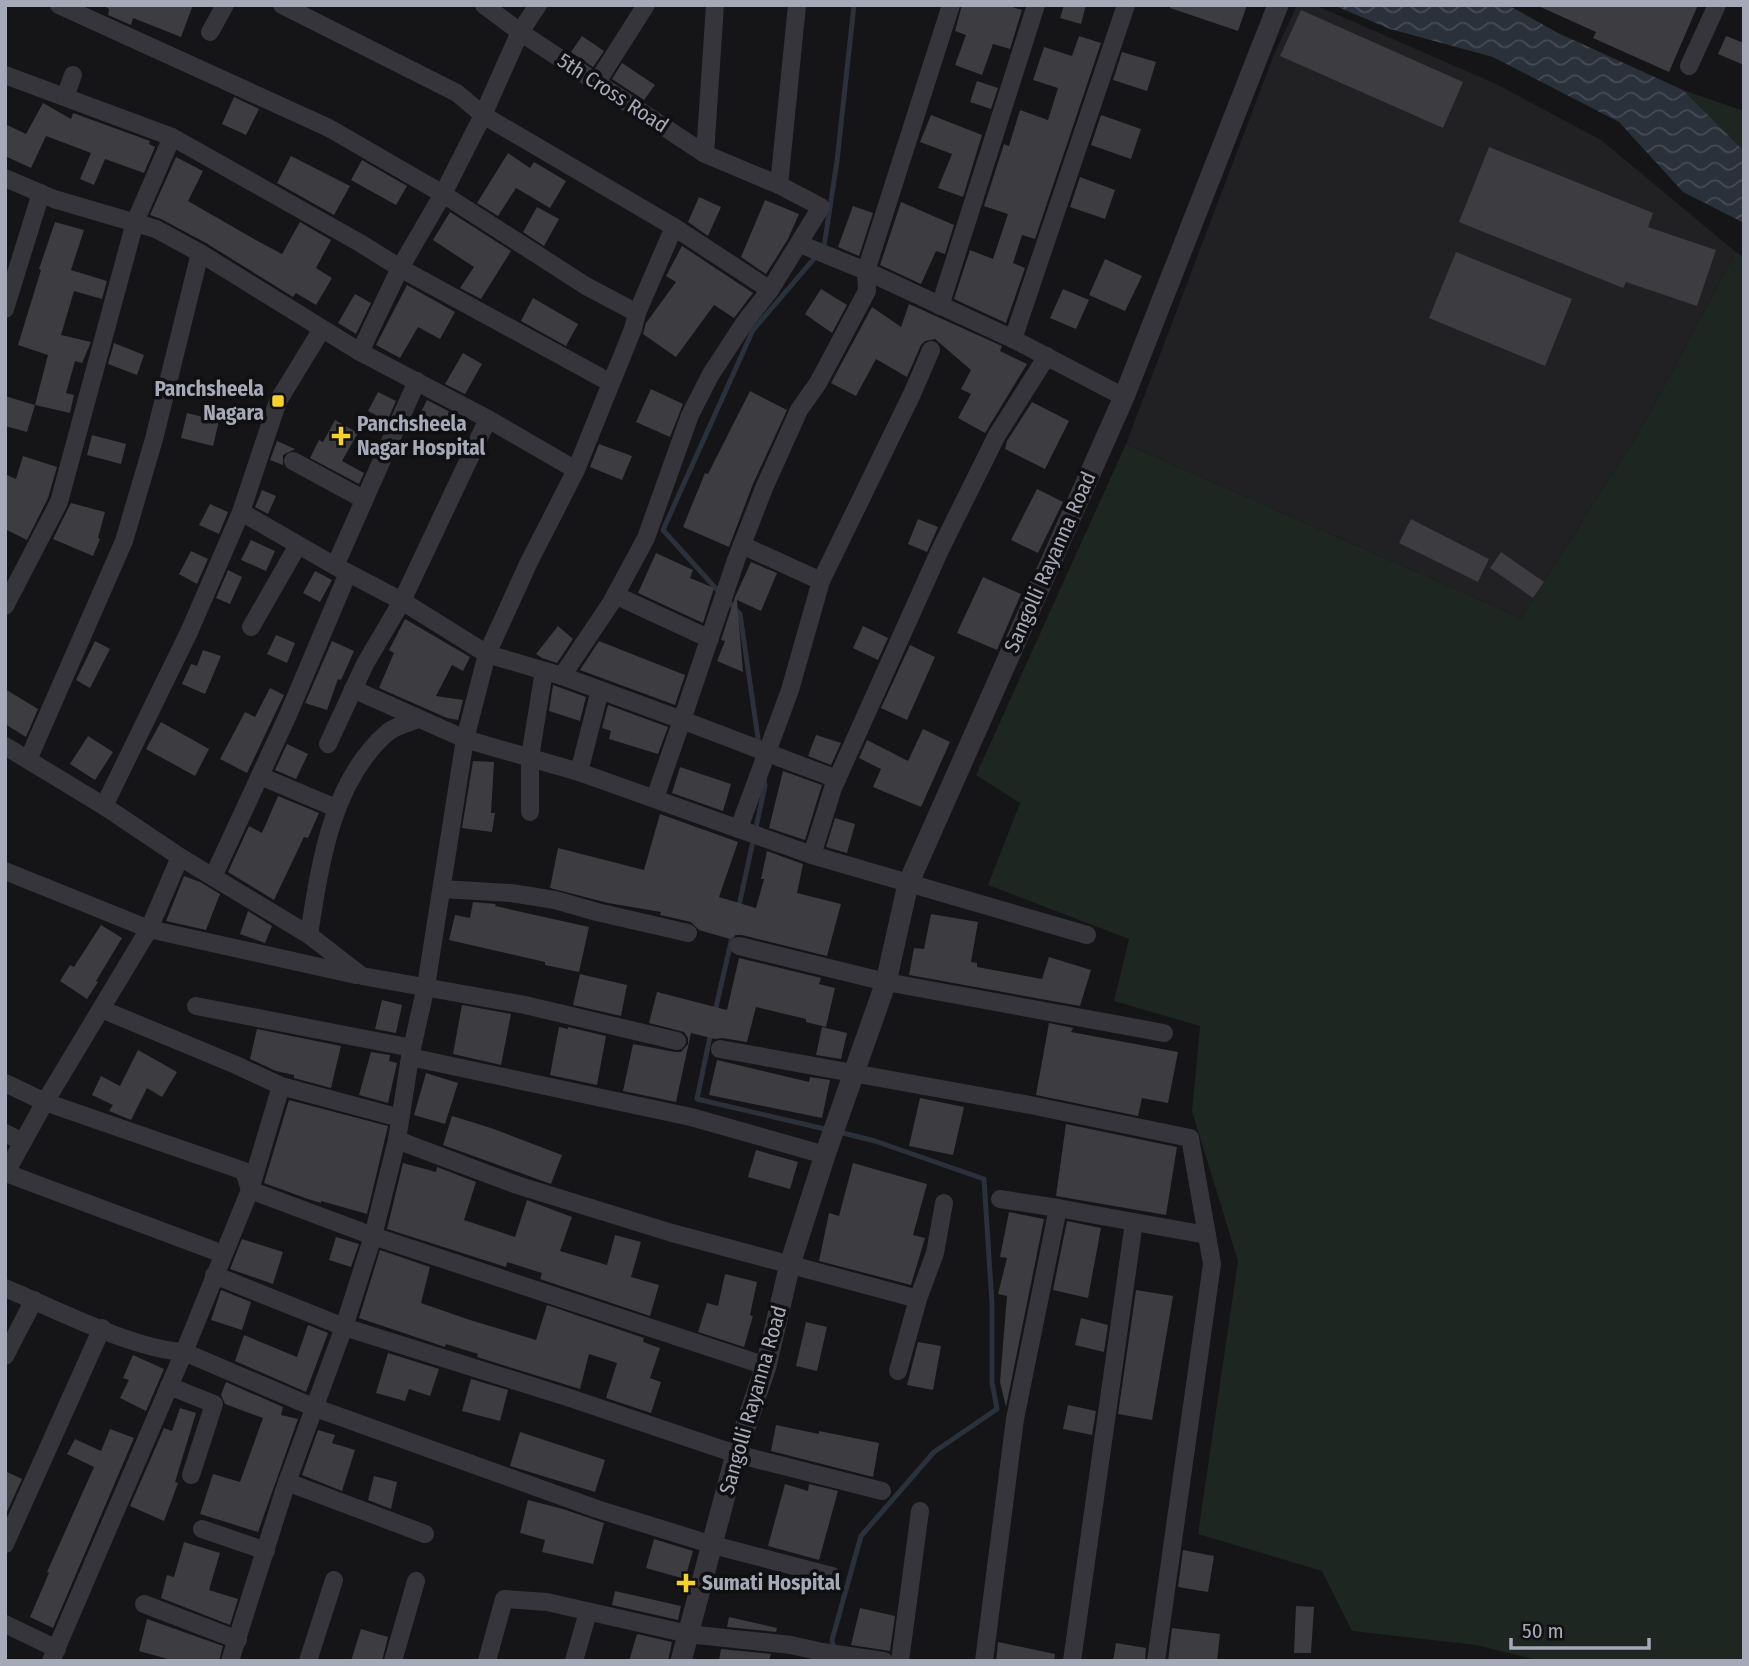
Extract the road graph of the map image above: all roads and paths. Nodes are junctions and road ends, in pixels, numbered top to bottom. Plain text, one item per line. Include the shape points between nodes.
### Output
1 (59, 5) edge
2 (225, 5) edge
3 (282, 5) edge
4 (484, 5) edge
5 (538, 5) edge
6 (646, 5) edge
7 (715, 5) edge
8 (797, 5) edge
9 (951, 5) edge
10 (1036, 5) edge
11 (1126, 5) edge
12 (1278, 5) edge
13 (1717, 5) edge
14 (210, 32) dead end
15 (520, 32) junction
16 (1689, 66) dead end
17 (5, 75) edge
18 (73, 75) dead end
19 (597, 82) junction
20 (65, 97) junction
21 (483, 115) junction
22 (172, 137) junction
23 (705, 154) junction
24 (5, 178) edge
25 (779, 185) junction
26 (41, 193) junction
27 (443, 194) junction
28 (135, 222) junction
29 (674, 227) junction
30 (805, 247) junction
31 (201, 253) junction
32 (400, 268) junction
33 (866, 271) junction
34 (770, 290) junction
35 (940, 306) junction
36 (5, 309) edge
37 (637, 313) junction
38 (322, 329) junction
39 (1013, 339) junction
40 (931, 350) dead end
41 (360, 352) junction
42 (1047, 356) junction
43 (418, 381) junction
44 (611, 383) junction
45 (1124, 397) junction
46 (488, 419) junction
47 (293, 461) dead end
48 (576, 470) junction
49 (363, 499) junction
50 (241, 512) junction
51 (298, 545) junction
52 (742, 545) junction
53 (341, 570) junction
54 (821, 581) junction
55 (615, 595) junction
56 (402, 601) junction
57 (5, 606) edge
58 (251, 627) dead end
59 (710, 639) junction
60 (487, 654) junction
61 (553, 673) junction
62 (353, 689) junction
63 (600, 690) junction
64 (418, 719) junction
65 (682, 720) junction
66 (465, 739) junction
67 (328, 744) dead end
68 (5, 746) edge
69 (767, 753) junction
70 (530, 758) junction
71 (28, 760) junction
72 (579, 772) junction
73 (260, 776) junction
74 (837, 779) junction
75 (655, 798) junction
76 (104, 806) junction
77 (336, 808) junction
78 (530, 812) dead end
79 (739, 828) junction
80 (812, 855) junction
81 (180, 857) junction
82 (5, 871) edge
83 (213, 877) junction
84 (908, 884) junction
85 (442, 889) junction
86 (149, 929) junction
87 (688, 933) dead end
88 (309, 935) junction
89 (1087, 935) dead end
90 (739, 946) dead end
91 (362, 976) junction
92 (886, 982) junction
93 (426, 986) junction
94 (196, 1006) dead end
95 (101, 1009) junction
96 (1164, 1033) dead end
97 (677, 1041) dead end
98 (720, 1049) dead end
99 (411, 1052) junction
100 (854, 1074) junction
101 (5, 1083) edge
102 (281, 1086) junction
103 (45, 1102) junction
104 (400, 1118) junction
105 (5, 1133) edge
106 (831, 1139) junction
107 (397, 1140) junction
108 (23, 1142) junction
109 (6, 1173) edge
110 (250, 1190) junction
111 (1000, 1199) dead end
112 (944, 1203) dead end
113 (1058, 1208) junction
114 (1134, 1222) junction
115 (1207, 1235) junction
116 (373, 1236) junction
117 (223, 1254) junction
118 (790, 1264) junction
119 (214, 1275) junction
120 (5, 1288) edge
121 (918, 1299) junction
122 (34, 1300) junction
123 (344, 1327) junction
124 (102, 1328) junction
125 (184, 1352) junction
126 (5, 1356) edge
127 (766, 1366) junction
128 (898, 1371) dead end
129 (169, 1386) junction
130 (313, 1407) junction
131 (736, 1454) junction
132 (191, 1475) dead end
133 (287, 1482) junction
134 (882, 1491) dead end
135 (920, 1511) dead end
136 (202, 1529) dead end
137 (425, 1534) dead end
138 (5, 1545) edge
139 (713, 1545) junction
140 (266, 1551) junction
141 (832, 1576) dead end
142 (334, 1580) dead end
143 (416, 1581) dead end
144 (144, 1604) dead end
145 (588, 1612) junction
146 (5, 1624) edge
147 (688, 1634) junction
148 (238, 1640) junction
149 (789, 1653) edge
150 (54, 1655) edge
151 (230, 1661) edge
152 (308, 1661) edge
153 (393, 1661) edge
154 (487, 1661) edge
155 (574, 1661) edge
156 (681, 1661) edge
157 (884, 1661) edge
158 (900, 1661) edge
159 (984, 1661) edge
160 (1072, 1661) edge
161 (1156, 1661) edge

1 - 27 street via 329,128
2 - 14 street
3 - 21 street via 457,93
4 - 15 street, 5th Cross Road
5 - 15 street
6 - 19 street
7 - 23 street
8 - 25 street
9 - 33 street
10 - 35 street
11 - 39 street
12 - 45 street, Sangolli Rayanna Road
13 - 16 street
15 - 19 street, 5th Cross Road
15 - 21 street
17 - 20 street
18 - 20 street
19 - 23 street, 5th Cross Road
20 - 22 street
21 - 27 street
21 - 29 street
22 - 28 street
22 - 32 street
23 - 25 street, 5th Cross Road
24 - 26 street
25 - 30 street, 5th Cross Road via 821,207
26 - 28 street
26 - 36 street
27 - 32 street
27 - 37 street via 586,286
28 - 31 street
28 - 57 street via 59,502
29 - 34 street
29 - 37 street
30 - 33 street
30 - 34 street
31 - 38 street
31 - 71 street via 124,541
32 - 41 street
32 - 44 street
33 - 35 street
33 - 52 street via 867,291 799,410
34 - 55 street via 710,374 690,415 646,538
35 - 39 street
37 - 44 street
38 - 41 street
38 - 50 street via 278,401
39 - 42 street
40 - 54 street
41 - 43 street
42 - 45 street
42 - 74 street via 974,481
43 - 46 street
43 - 49 street
44 - 48 street
45 - 84 street, Sangolli Rayanna Road
46 - 48 street
46 - 56 street
47 - 49 street
48 - 60 street
49 - 53 street
50 - 51 street
50 - 76 street via 189,632
51 - 53 street
51 - 58 street
52 - 54 street
52 - 59 street
53 - 56 street
53 - 73 street via 288,715
54 - 69 street
55 - 59 street
55 - 61 street
56 - 60 street
56 - 62 street
59 - 65 street
60 - 61 street
60 - 66 street
61 - 63 street
61 - 70 street
62 - 64 street
62 - 67 street
63 - 65 street
63 - 72 street
64 - 66 street
64 - 77 street via 390,730 360,765
65 - 69 street
65 - 75 street
66 - 70 street
66 - 85 street
68 - 71 street
69 - 74 street
69 - 79 street
70 - 72 street
70 - 78 street
71 - 76 street
72 - 75 street
73 - 77 street
73 - 83 street
74 - 80 street
75 - 79 street
76 - 81 street
77 - 88 street via 319,869
79 - 80 street
80 - 84 street
81 - 83 street
81 - 86 street
82 - 86 street
83 - 88 street
84 - 89 street
84 - 92 street, Sangolli Rayanna Road
85 - 87 street via 555,900
85 - 93 street
86 - 91 street
86 - 95 street
88 - 91 street
90 - 92 street
91 - 93 street
92 - 96 street
92 - 100 street, Sangolli Rayanna Road
93 - 97 street
93 - 99 street
94 - 99 street
95 - 102 street
95 - 103 street
98 - 100 street
99 - 104 street
99 - 106 street via 706,1120
100 - 106 street, Sangolli Rayanna Road
100 - 115 street via 1190,1138
101 - 103 street
102 - 104 street
102 - 110 street
103 - 108 street
103 - 110 street via 244,1171
104 - 107 street
105 - 108 street
106 - 118 street, Sangolli Rayanna Road
107 - 116 street
107 - 118 street via 517,1185
108 - 109 street
109 - 117 street
110 - 116 street
110 - 117 street
111 - 113 street
112 - 121 street via 935,1253
113 - 114 street
113 - 159 street via 1015,1419
114 - 115 street
114 - 160 street
115 - 161 street via 1212,1264
116 - 123 street
116 - 127 street
117 - 119 street
118 - 121 street
118 - 127 street, Sangolli Rayanna Road
119 - 123 street
119 - 125 street
120 - 122 street
121 - 128 street
122 - 124 street
122 - 126 street
123 - 130 street
123 - 131 street
124 - 125 street via 164,1351
124 - 138 street
125 - 129 street
125 - 130 street
127 - 131 street, Sangolli Rayanna Road
129 - 132 street via 214,1404
129 - 150 street
130 - 133 street
130 - 139 street via 597,1509
131 - 134 street
131 - 139 street, Sangolli Rayanna Road
133 - 137 street
133 - 140 street
135 - 158 street
136 - 140 street
139 - 141 street
139 - 147 street, Sangolli Rayanna Road
140 - 148 street
142 - 152 street
143 - 153 street
144 - 148 street
145 - 147 street
145 - 154 street via 547,1602 505,1599
145 - 155 street
146 - 150 street
147 - 149 street
147 - 156 street, Sangolli Rayanna Road
148 - 151 street
149 - 157 street via 847,1654

